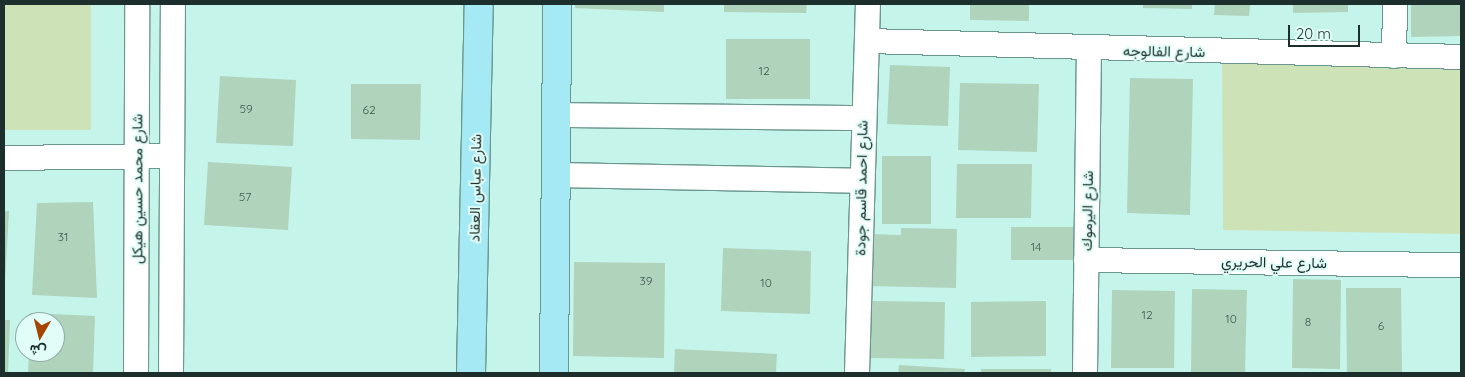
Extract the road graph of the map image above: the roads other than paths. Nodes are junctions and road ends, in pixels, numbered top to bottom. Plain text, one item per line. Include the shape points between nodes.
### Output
1 (138, 4) edge
2 (173, 4) edge
3 (479, 4) edge
4 (557, 4) edge
5 (868, 4) edge
6 (1395, 4) edge
7 (867, 41) junction
8 (1089, 49) junction
9 (1394, 56) junction
10 (1461, 57) edge
11 (556, 115) junction
12 (862, 118) junction
13 (138, 155) junction
14 (172, 156) junction
15 (4, 158) edge
16 (555, 175) junction
17 (861, 182) junction
18 (1086, 260) junction
19 (1461, 265) edge
20 (136, 373) edge
21 (171, 373) edge
22 (471, 373) edge
23 (554, 373) edge
24 (857, 373) edge
25 (1085, 373) edge

1 - 13 street, شارع محمد حسين هيكل
2 - 14 street
3 - 22 main road, شارع عباس العقاد
4 - 11 main road
5 - 7 street, شارع احمد قاسم جودة
6 - 9 street
7 - 8 street, شارع الفالوجه
7 - 12 street, شارع احمد قاسم جودة
8 - 9 street, شارع الفالوجه
8 - 18 street, شارع اليرموك
9 - 10 street, شارع الفالوجه
11 - 12 street
11 - 16 main road
12 - 17 street, شارع احمد قاسم جودة
13 - 14 street
13 - 15 street
13 - 20 street, شارع محمد حسين هيكل
14 - 21 street
16 - 17 street
16 - 23 main road
17 - 24 street, شارع احمد قاسم جودة
18 - 19 street, شارع علي الحريري
18 - 25 street, شارع اليرموك

